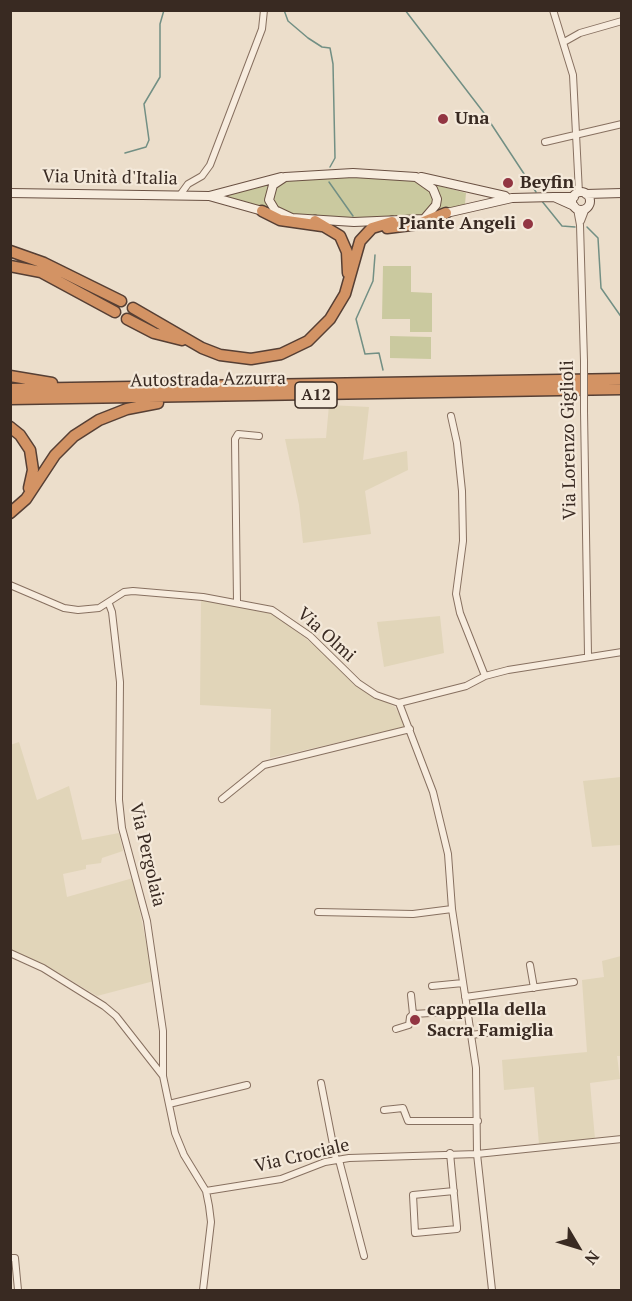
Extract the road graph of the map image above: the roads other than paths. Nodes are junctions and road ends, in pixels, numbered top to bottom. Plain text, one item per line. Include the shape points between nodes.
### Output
1 (264, 10) edge
2 (552, 10) edge
3 (621, 21) edge
4 (564, 42) junction
5 (621, 124) edge
6 (575, 137) junction
7 (545, 142) dead end
8 (285, 177) junction
9 (416, 177) junction
10 (10, 193) edge
11 (618, 193) edge
12 (180, 195) junction
13 (209, 196) junction
14 (512, 198) junction
15 (581, 201) junction
16 (262, 211) junction
17 (446, 213) junction
18 (283, 216) junction
19 (424, 219) junction
20 (315, 221) junction
21 (392, 222) junction
22 (328, 227) junction
23 (10, 255) edge
24 (10, 266) edge
25 (42, 268) junction
26 (348, 283) junction
27 (121, 301) dead end
28 (133, 308) dead end
29 (115, 312) dead end
30 (127, 318) dead end
31 (194, 344) junction
32 (10, 376) edge
33 (621, 379) edge
34 (117, 388) junction
35 (10, 389) edge
36 (621, 389) edge
37 (220, 397) junction
38 (10, 399) edge
39 (451, 416) dead end
40 (10, 427) edge
41 (260, 436) dead end
42 (10, 511) edge
43 (10, 585) edge
44 (237, 602) junction
45 (109, 604) junction
46 (621, 652) edge
47 (588, 656) junction
48 (485, 676) junction
49 (399, 703) junction
50 (410, 729) junction
51 (222, 799) dead end
52 (452, 909) junction
53 (318, 912) dead end
54 (10, 953) edge
55 (530, 965) dead end
56 (574, 982) dead end
57 (463, 983) junction
58 (432, 986) dead end
59 (534, 988) junction
60 (411, 995) dead end
61 (465, 997) junction
62 (467, 1011) junction
63 (413, 1014) junction
64 (396, 1029) dead end
65 (510, 1030) dead end
66 (471, 1035) junction
67 (163, 1076) junction
68 (321, 1083) dead end
69 (247, 1085) dead end
70 (169, 1104) junction
71 (384, 1110) dead end
72 (478, 1121) junction
73 (621, 1139) edge
74 (450, 1153) junction
75 (477, 1154) junction
76 (338, 1160) junction
77 (206, 1191) junction
78 (454, 1191) junction
79 (364, 1256) dead end
80 (10, 1258) edge
81 (18, 1290) edge
82 (203, 1290) edge
83 (492, 1290) edge

1 - 12 street via 262,29 210,165
2 - 4 street, Via Lorenzo Giglioli
3 - 4 street
4 - 6 street, Via Lorenzo Giglioli via 573,75
5 - 6 street
6 - 7 street
6 - 15 street, Via Lorenzo Giglioli
8 - 9 main road, Via Unità d'Italia via 353,173
8 - 13 main road, Via Unità d'Italia
8 - 18 main road via 273,185 269,196 272,206
9 - 14 main road, Via Unità d'Italia
9 - 19 main road via 433,189 437,199 434,210
10 - 12 main road, Via Unità d'Italia
11 - 15 main road
12 - 13 main road, Via Unità d'Italia
13 - 16 main road, Via Unità d'Italia
14 - 15 main road via 554,196
14 - 17 main road, Via Unità d'Italia
15 - 47 street, Via Lorenzo Giglioli, bridge
16 - 18 main road, Via Unità d'Italia
16 - 22 highway via 280,220
17 - 19 main road, Via Unità d'Italia
17 - 26 highway via 372,233
18 - 20 main road, Via Unità d'Italia
19 - 21 main road, Via Unità d'Italia
20 - 21 main road, Via Unità d'Italia
20 - 22 highway
21 - 26 highway via 365,234
22 - 26 highway via 346,246
23 - 25 highway
24 - 25 highway
25 - 27 highway
25 - 29 highway
26 - 31 highway via 330,320 308,341 290,350 240,359
28 - 31 highway
30 - 31 highway via 154,333
32 - 34 highway
33 - 34 highway, Autostrada Azzurra / A12
34 - 35 highway, Autostrada Azzurra / A12
36 - 37 highway, Autostrada Azzurra / A12
37 - 38 highway, Autostrada Azzurra / A12
37 - 42 highway via 152,404 99,420 56,454 26,499
39 - 48 street via 463,499 463,541 456,594 459,613
40 - 42 highway via 25,441 33,470 29,488
41 - 44 street via 238,434 236,439
43 - 45 street, Via Olmi via 71,609 90,610
44 - 45 street, Via Olmi via 133,591 116,596
44 - 49 street, Via Olmi via 272,610 289,620 358,683
45 - 67 street, Via Pergolaia via 120,682 122,828 147,921 162,1019
46 - 47 street
47 - 48 street
48 - 49 street via 466,686
49 - 50 street
50 - 51 street via 264,765
50 - 52 street via 441,821
52 - 53 street via 413,914
52 - 57 street
54 - 67 street via 43,968 104,1006
55 - 59 street
56 - 59 street
57 - 58 street
57 - 61 street
59 - 61 street
60 - 63 street
61 - 62 street
62 - 63 street
62 - 66 street
63 - 64 street via 409,1025
65 - 66 street
66 - 72 street
67 - 70 street
68 - 76 street
69 - 70 street
70 - 77 street via 182,1149
71 - 72 street via 403,1108 408,1121
72 - 75 street
73 - 75 street, Via Crociale
74 - 75 street, Via Crociale
74 - 76 street, Via Crociale
74 - 78 street
75 - 83 street
76 - 77 street, Via Crociale via 281,1179
76 - 79 street
77 - 82 street via 211,1222
78 - 78 street via 456,1230 415,1233 413,1195
80 - 81 street via 15,1258

